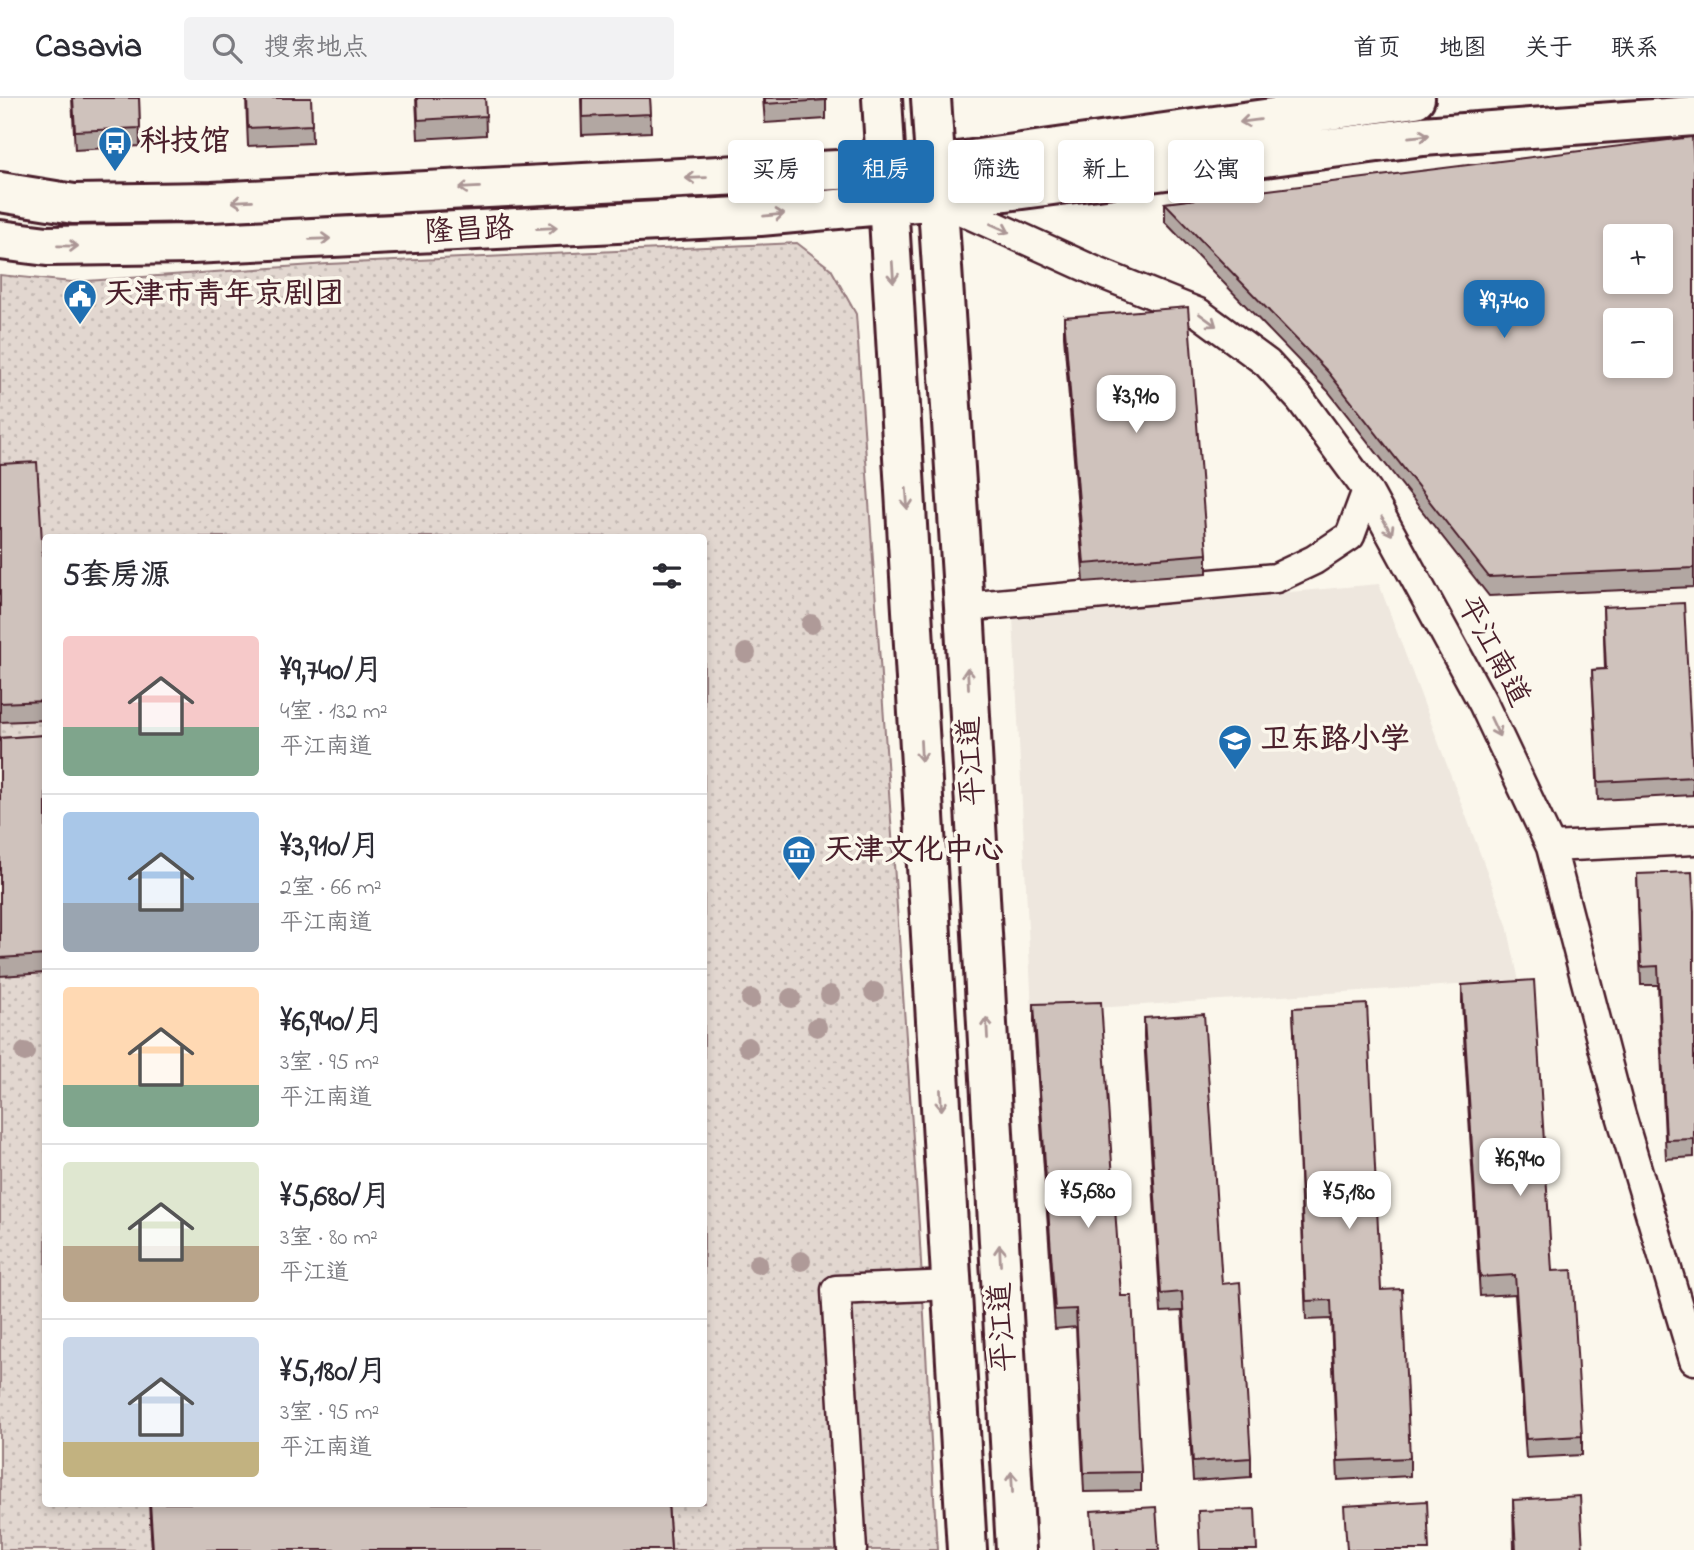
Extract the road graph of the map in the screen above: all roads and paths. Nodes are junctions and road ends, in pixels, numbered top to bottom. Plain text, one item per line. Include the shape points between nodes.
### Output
1 (882, 98) edge
2 (931, 98) edge
3 (1415, 98) edge
4 (1694, 116) edge
5 (885, 140) edge
6 (934, 182) edge
7 (937, 182) junction
8 (838, 187) edge
9 (0, 192) edge
10 (838, 198) edge
11 (889, 203) edge
12 (0, 240) edge
13 (1367, 491) junction
14 (964, 607) junction
15 (1694, 840) edge
16 (1551, 847) junction
17 (951, 1285) junction
18 (1694, 1360) edge
19 (852, 1550) edge
20 (967, 1550) edge
21 (1016, 1550) edge

1 - 5 main road, 平江道
2 - 7 main road, 平江道
3 -> 7 main road
7 -> 4 main road via 1423,135
6 - 7 main road, 隆昌路
7 -> 13 street, 平江南道 via 1097,272 1199,313 1267,363 1300,399
7 - 14 main road, 平江道
8 -> 9 main road, 隆昌路 via 74,204
12 -> 10 main road, 隆昌路 via 95,247 760,216
11 -> 17 main road, 平江道
13 - 14 street via 1350,536 1276,578
13 -> 16 street, 平江南道 via 1483,703
21 -> 14 main road, 平江道
15 - 16 street
16 - 18 street, 平江南道 via 1620,1112
17 - 19 street via 836,1290
17 - 20 main road, 平江道

